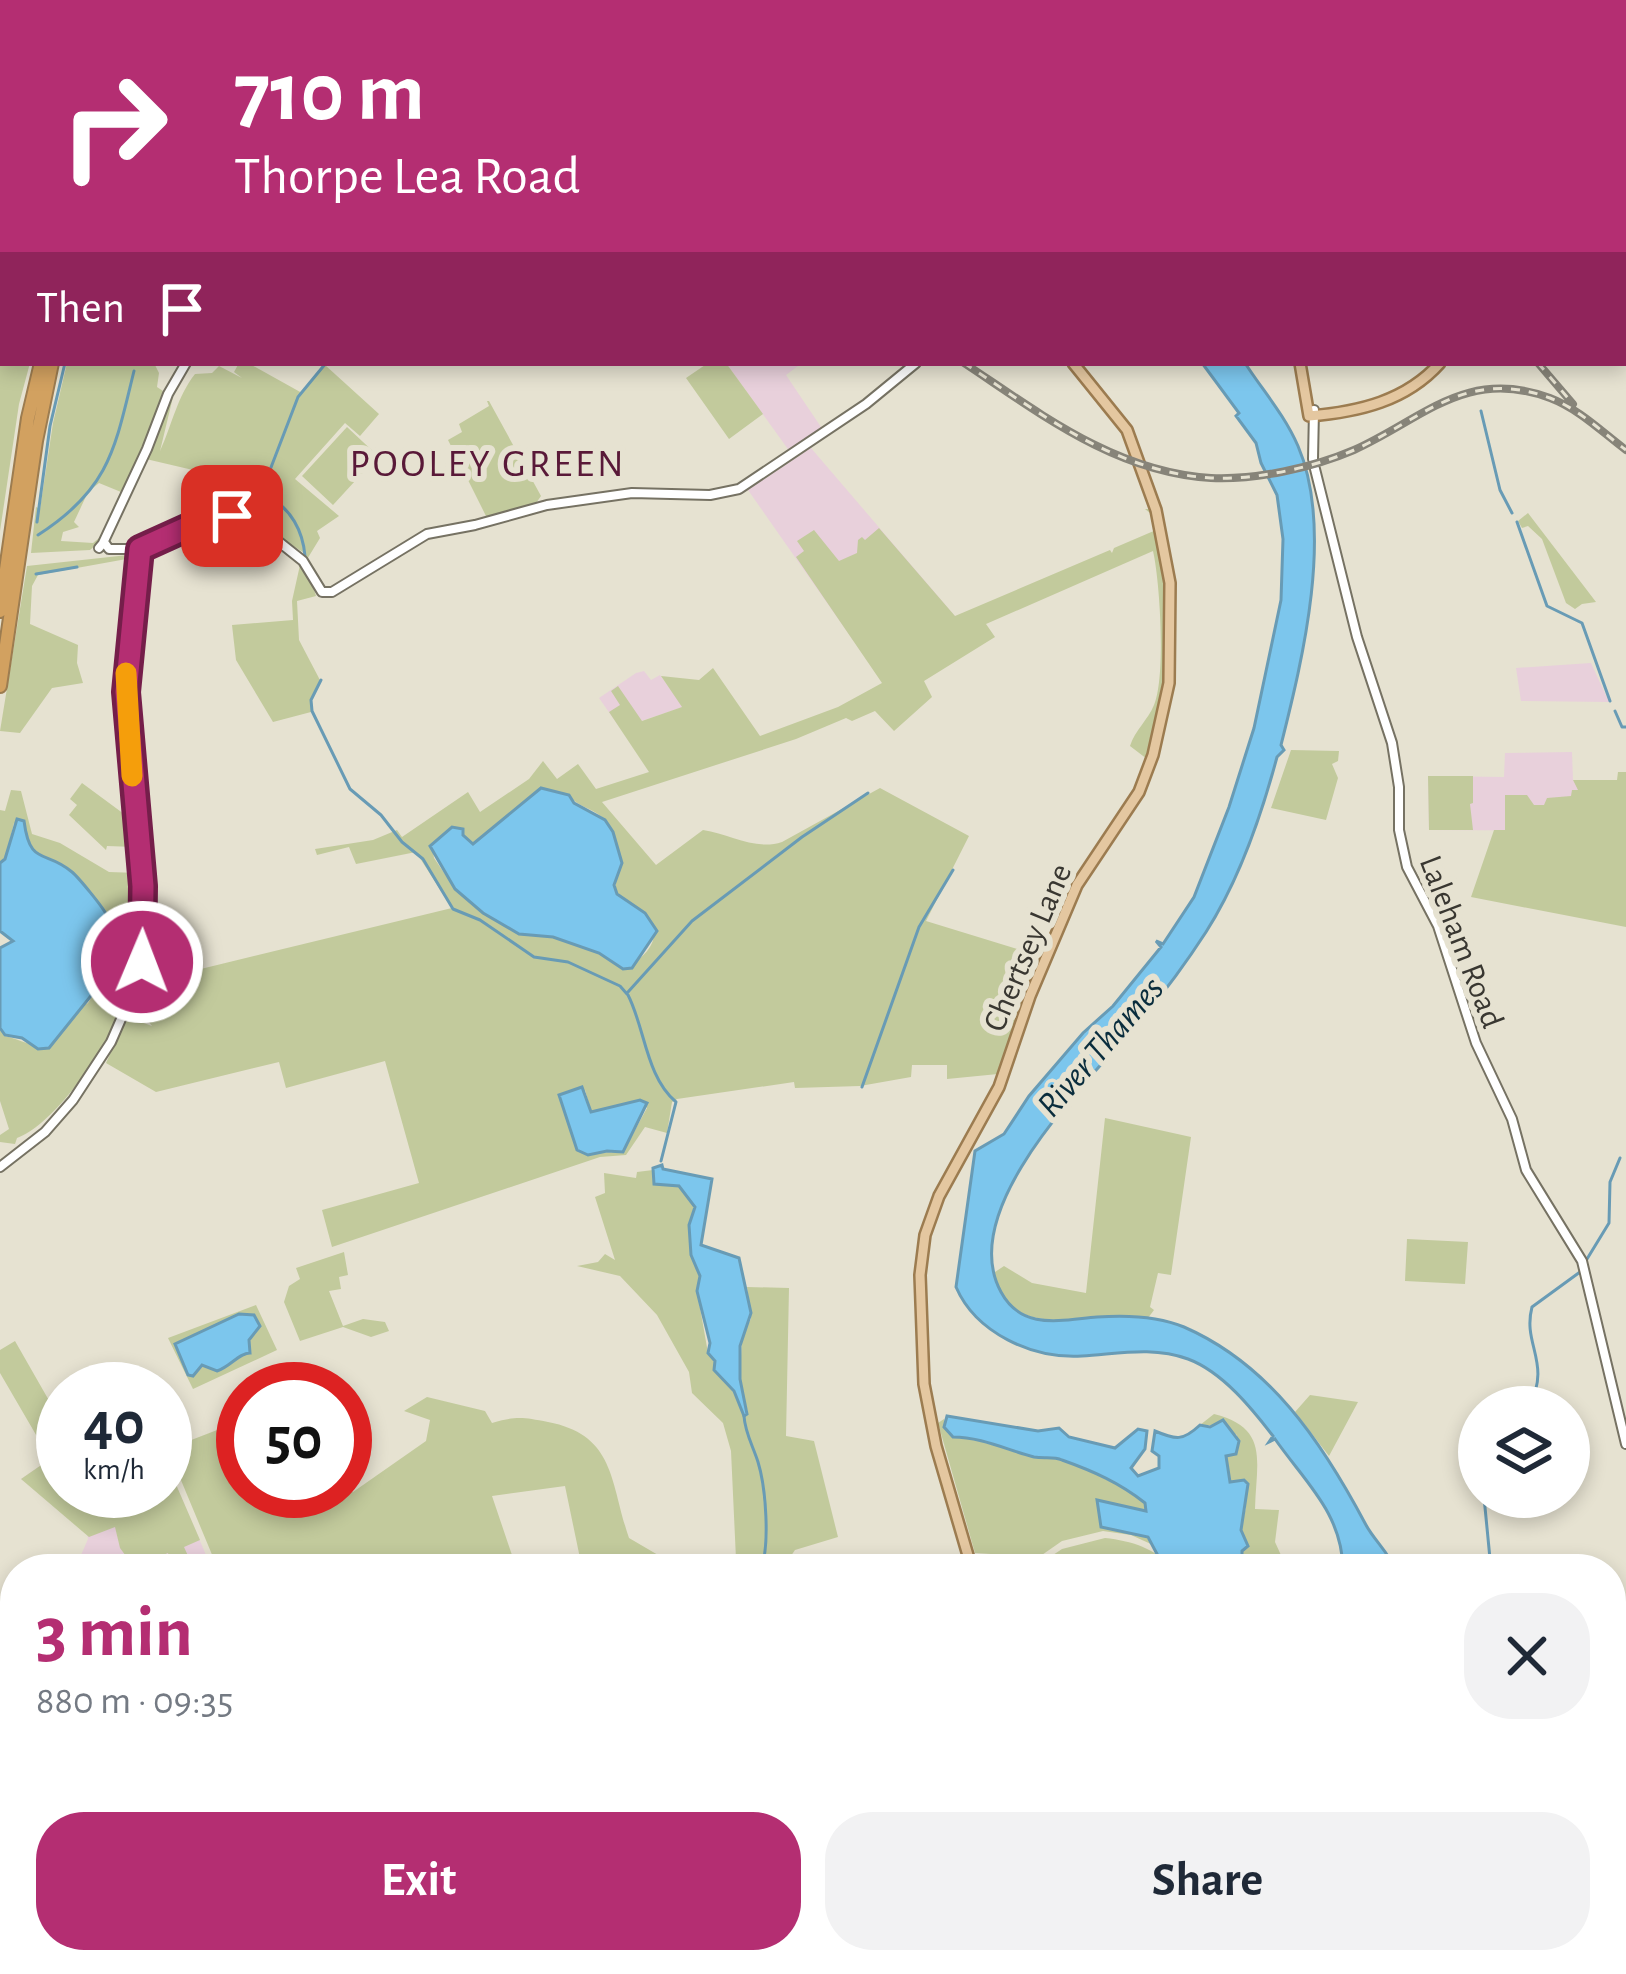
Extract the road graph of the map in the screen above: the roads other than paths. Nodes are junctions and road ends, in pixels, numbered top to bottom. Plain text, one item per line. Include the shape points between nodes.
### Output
1 (40, 366) edge
2 (51, 366) edge
3 (184, 366) edge
4 (912, 366) edge
5 (1075, 366) edge
6 (1304, 366) edge
7 (1433, 366) edge
8 (1434, 366) edge
9 (1312, 413) junction
10 (1332, 413) junction
11 (1312, 431) junction
12 (140, 549) junction
13 (0, 611) edge
14 (0, 686) edge
15 (0, 1167) edge
16 (1626, 1444) edge
17 (968, 1554) edge

1 - 13 highway
2 - 14 highway
3 - 12 main road via 107,530 106,545
4 - 12 main road via 756,480 716,494 547,505 427,534 332,592 322,592 308,565 270,535 232,516
5 - 17 main road, Chertsey Lane via 1125,426 1156,510 1170,583 1169,683 1139,792 1077,885 999,1087 925,1235 924,1384
6 - 9 main road
7 - 9 main road via 1382,396
8 - 10 main road via 1391,399
9 - 10 main road
9 - 11 main road, Laleham Road
10 - 11 main road
11 - 16 main road, Laleham Road via 1357,637 1392,743 1407,867 1438,926 1526,1170 1586,1272
12 - 15 main road via 126,692 142,962 111,1042 58,1118

